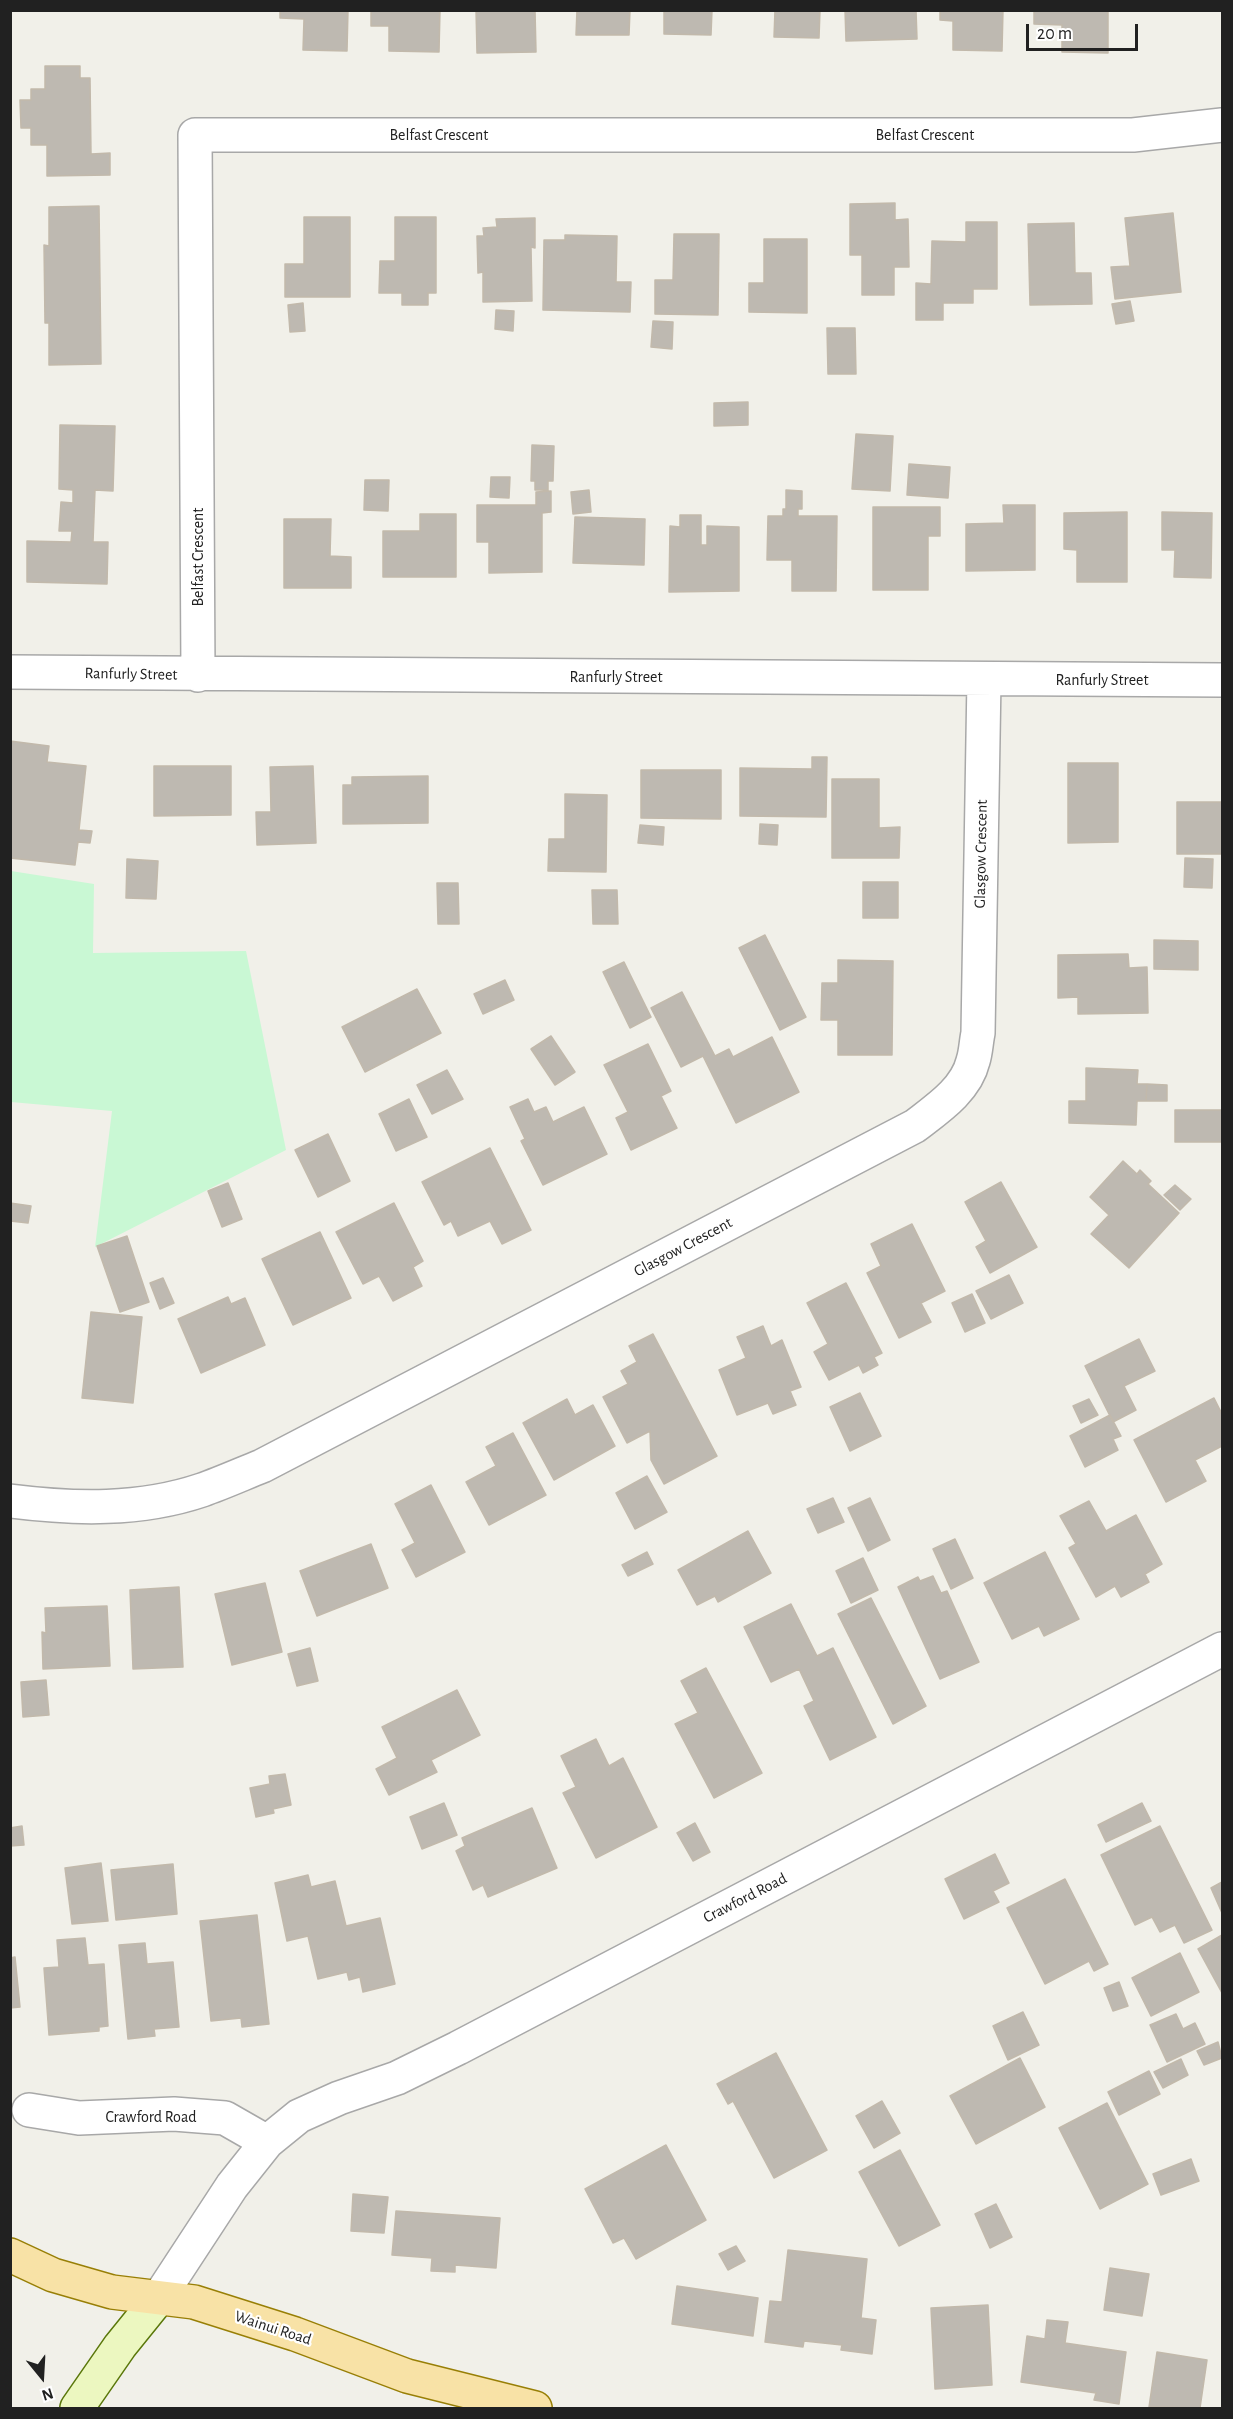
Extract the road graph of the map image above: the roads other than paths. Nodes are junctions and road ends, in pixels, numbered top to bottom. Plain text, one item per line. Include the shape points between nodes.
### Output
1 (1222, 125) edge
2 (10, 672) edge
3 (198, 675) junction
4 (984, 679) junction
5 (1222, 680) edge
6 (10, 1501) edge
7 (1222, 1649) edge
8 (29, 2110) dead end
9 (267, 2142) junction
10 (10, 2255) edge
11 (158, 2299) junction
12 (520, 2407) edge
13 (77, 2409) edge

1 - 3 street, Belfast Crescent via 1133,135 195,135
2 - 3 street, Ranfurly Street
3 - 4 street, Ranfurly Street
4 - 5 street, Ranfurly Street
4 - 6 street, Glasgow Crescent via 978,1033 973,1063 948,1101 915,1126 262,1466 201,1491 131,1506 62,1508
7 - 9 street, Crawford Road via 458,2048 397,2078 299,2116
8 - 9 street, Crawford Road via 79,2118 174,2114 225,2118
9 - 11 street, Crawford Road via 232,2186
10 - 11 main road, Wainui Road via 53,2275 112,2292
11 - 12 main road, Wainui Road via 194,2302 407,2376
11 - 13 street

